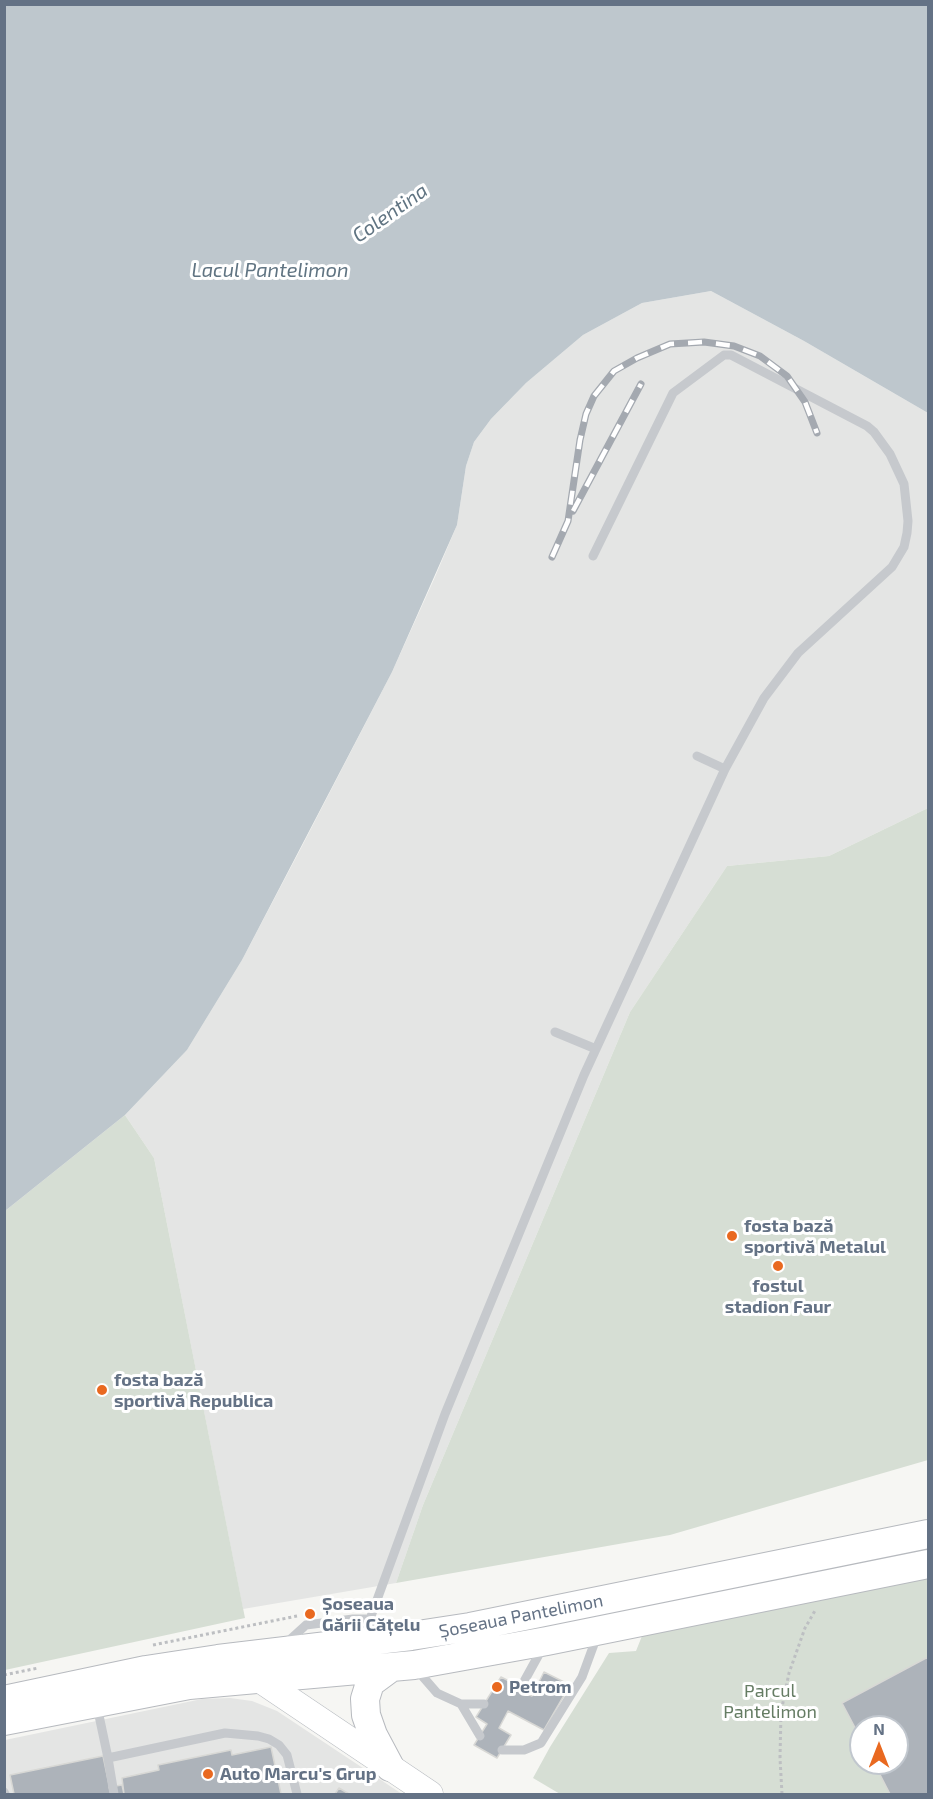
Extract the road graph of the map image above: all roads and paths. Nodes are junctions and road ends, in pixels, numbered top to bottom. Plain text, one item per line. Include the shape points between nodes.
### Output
1 (593, 556) dead end
2 (696, 756) dead end
3 (725, 769) junction
4 (555, 1032) dead end
5 (596, 1049) junction
6 (928, 1534) edge
7 (928, 1564) edge
8 (834, 1583) junction
9 (370, 1619) junction
10 (598, 1630) junction
11 (411, 1636) junction
12 (547, 1641) junction
13 (278, 1651) junction
14 (218, 1659) junction
15 (402, 1667) junction
16 (259, 1678) junction
17 (521, 1687) dead end
18 (4, 1700) edge
19 (96, 1703) junction
20 (461, 1704) junction
21 (484, 1704) dead end
22 (4, 1721) edge
23 (480, 1736) dead end
24 (502, 1750) dead end
25 (108, 1758) junction
26 (390, 1767) junction
27 (114, 1794) edge
28 (297, 1794) edge
29 (430, 1794) edge
30 (782, 1794) edge

1 - 3 lane via 673,393 724,355 731,355 867,426 890,454 906,494 907,533 897,560 887,574 798,653 764,698
2 - 3 lane
3 - 5 lane
4 - 5 lane
5 - 9 lane via 445,1414
6 - 11 main road, Șoseaua Pantelimon
7 - 8 main road, Șoseaua Pantelimon
8 - 10 main road, Șoseaua Pantelimon
8 - 30 path via 806,1628 789,1673 781,1712
9 - 11 lane
9 - 13 lane via 306,1625
10 - 12 main road, Șoseaua Pantelimon
10 - 24 lane via 582,1677 542,1743 524,1750
11 - 13 main road, Șoseaua Pantelimon
12 - 15 main road, Șoseaua Pantelimon
12 - 17 lane
13 - 14 main road, Șoseaua Pantelimon
13 - 16 main road
14 - 16 main road
14 - 18 main road, Șoseaua Pantelimon
15 - 16 main road, Șoseaua Pantelimon
15 - 20 lane via 424,1679 437,1693
15 - 26 main road via 370,1683 365,1699 366,1715
16 - 19 main road, Șoseaua Pantelimon via 189,1685
16 - 26 main road
19 - 22 main road, Șoseaua Pantelimon
19 - 25 lane
20 - 21 lane
20 - 23 lane
25 - 27 lane
25 - 28 lane via 225,1733 258,1736 279,1745 287,1755
26 - 29 main road

